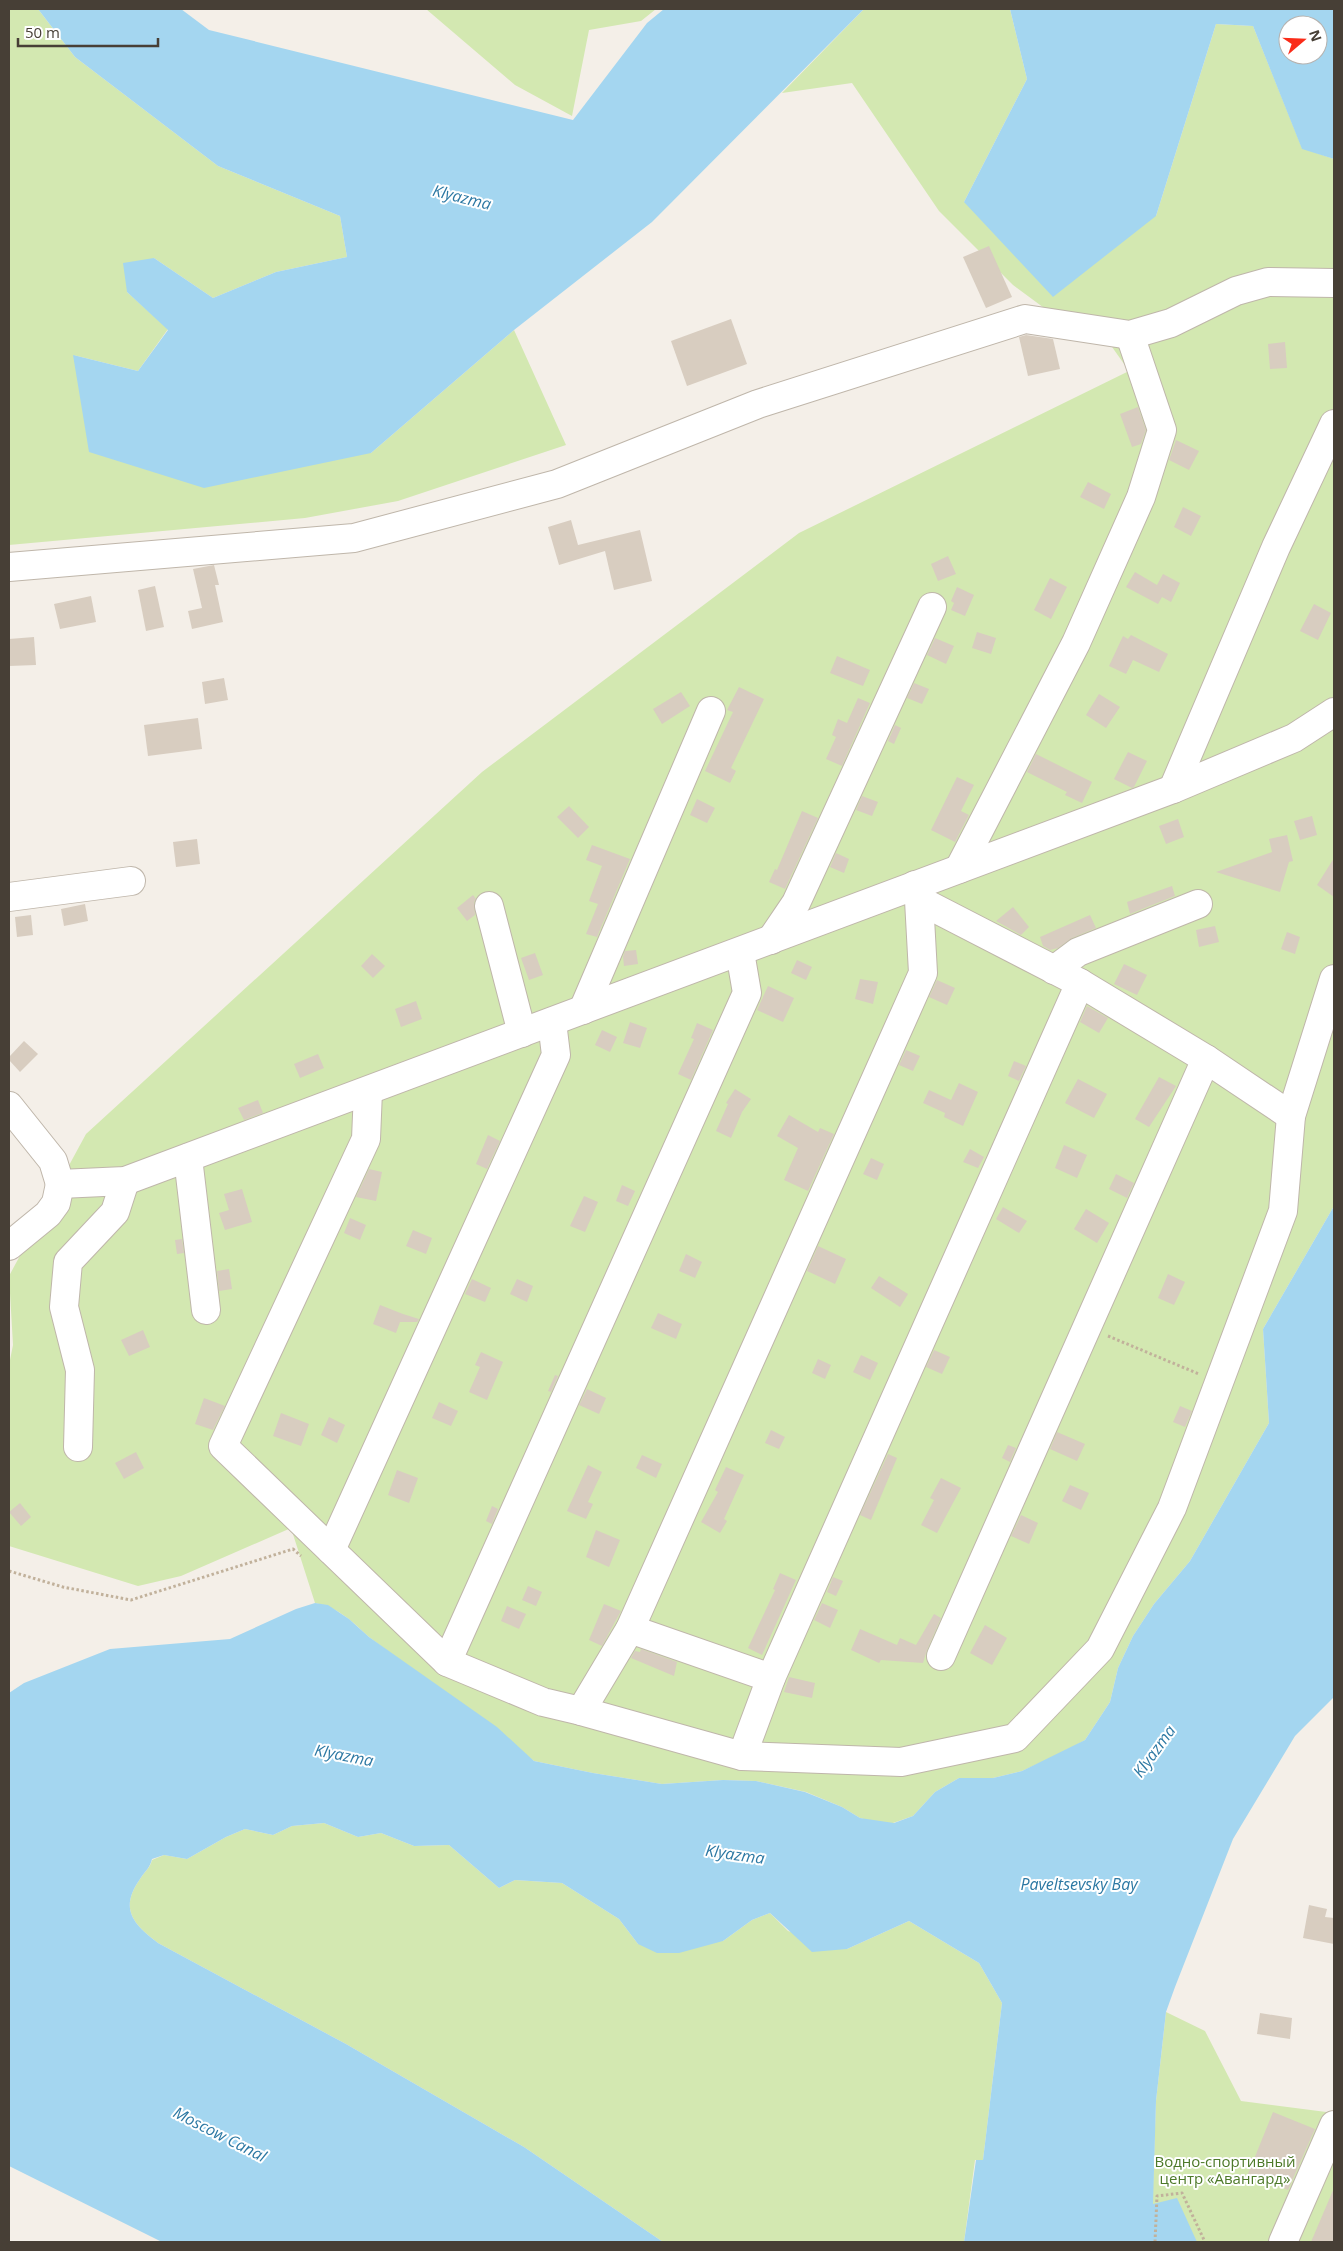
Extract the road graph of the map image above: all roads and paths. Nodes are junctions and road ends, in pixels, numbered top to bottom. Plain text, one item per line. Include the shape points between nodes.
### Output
1 (1334, 283) edge
2 (1130, 335) junction
3 (1334, 424) edge
4 (9, 567) edge
5 (932, 607) dead end
6 (711, 711) dead end
7 (1334, 712) edge
8 (1173, 789) junction
9 (959, 869) junction
10 (131, 881) dead end
11 (917, 893) junction
12 (9, 897) edge
13 (1198, 904) dead end
14 (489, 906) dead end
15 (771, 940) junction
16 (740, 952) junction
17 (1054, 970) junction
18 (1334, 979) edge
19 (1080, 983) junction
20 (583, 1010) junction
21 (552, 1022) junction
22 (522, 1033) junction
23 (1206, 1059) junction
24 (368, 1091) junction
25 (9, 1106) edge
26 (1291, 1116) junction
27 (188, 1158) junction
28 (126, 1181) junction
29 (60, 1184) junction
30 (9, 1246) edge
31 (206, 1310) dead end
32 (1087, 1328) junction
33 (1219, 1382) junction
34 (78, 1447) dead end
35 (319, 1556) junction
36 (9, 1571) edge
37 (630, 1629) junction
38 (941, 1656) dead end
39 (447, 1662) junction
40 (771, 1678) junction
41 (581, 1711) junction
42 (742, 1756) junction
43 (1334, 2125) edge
44 (1155, 2242) edge
45 (1205, 2242) edge
46 (1283, 2242) edge

1 - 2 street via 1268,282 1236,291 1171,323
2 - 4 street via 1025,319 758,404 557,484 354,538
2 - 9 street via 1162,430 1141,497 1076,643
3 - 8 street via 1276,547
5 - 15 street via 796,903
6 - 20 street
7 - 8 street via 1294,738
8 - 9 street
9 - 11 street
10 - 12 street
11 - 15 street
11 - 17 street
11 - 37 street via 924,973
13 - 17 street via 1078,952
14 - 22 street
15 - 16 street
16 - 20 street
16 - 39 street via 747,993
17 - 19 street
18 - 26 street
19 - 23 street
19 - 40 street
20 - 21 street
21 - 22 street
21 - 35 street via 556,1054
22 - 24 street
23 - 26 street
23 - 32 street
24 - 27 street
24 - 35 street via 366,1139 223,1446
25 - 29 street via 52,1161
26 - 33 street via 1283,1211
27 - 28 street
27 - 31 street
28 - 29 street
28 - 34 street via 115,1212 68,1262 64,1307 80,1370
29 - 30 street via 56,1203 48,1214
32 - 33 path
32 - 38 street
33 - 42 street via 1172,1508 1100,1649 1015,1738 901,1762
35 - 36 path via 293,1548 131,1600 63,1588
35 - 39 street
37 - 40 street
37 - 41 street
39 - 41 street via 543,1702
40 - 42 street
41 - 42 street
43 - 46 street
44 - 45 path via 1157,2196 1182,2193

